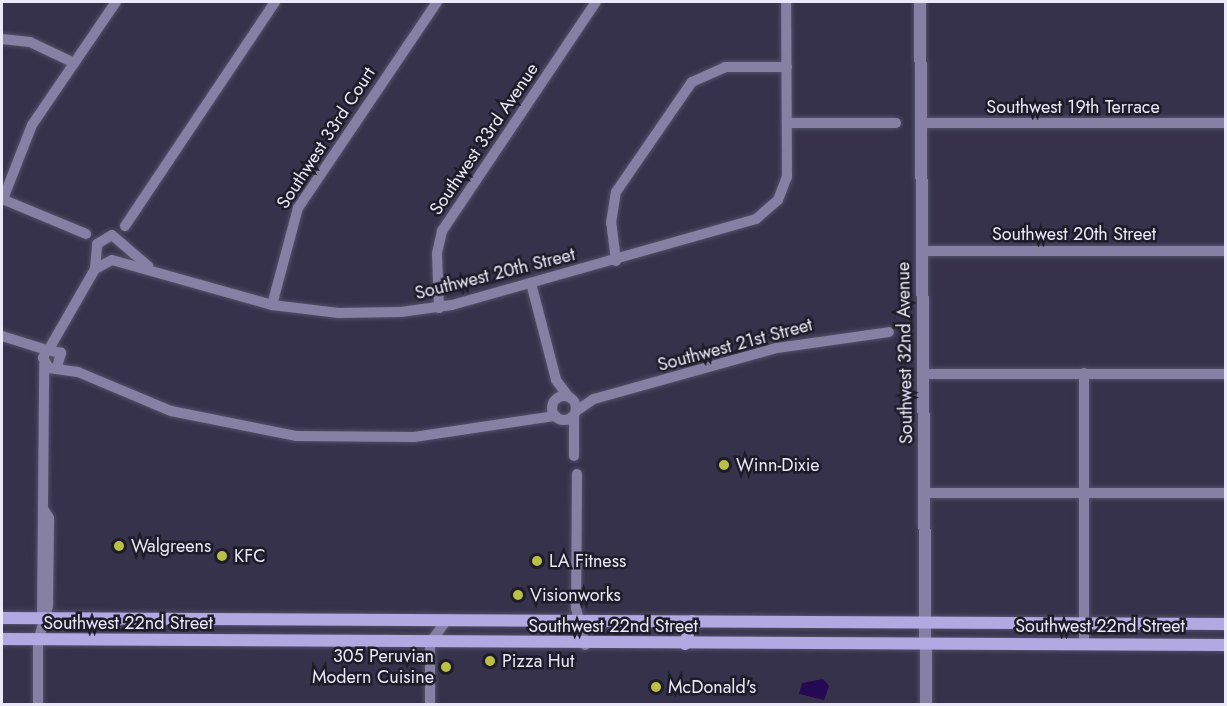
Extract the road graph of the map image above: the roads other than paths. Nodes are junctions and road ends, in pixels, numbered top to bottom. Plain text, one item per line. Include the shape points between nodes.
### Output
1 (116, 2) edge
2 (275, 2) edge
3 (437, 2) edge
4 (596, 2) edge
5 (786, 2) edge
6 (920, 2) edge
7 (2, 39) edge
8 (74, 63) junction
9 (787, 67) junction
10 (788, 123) junction
11 (896, 123) dead end
12 (920, 123) junction
13 (1226, 123) edge
14 (2, 199) edge
15 (125, 226) dead end
16 (87, 234) dead end
17 (922, 250) junction
18 (1226, 252) edge
19 (616, 261) junction
20 (148, 266) junction
21 (95, 269) junction
22 (531, 283) junction
23 (272, 305) junction
24 (439, 308) junction
25 (62, 330) junction
26 (889, 333) dead end
27 (2, 336) edge
28 (27, 345) junction
29 (48, 350) junction
30 (59, 361) junction
31 (44, 362) junction
32 (924, 374) junction
33 (1084, 374) junction
34 (1226, 374) edge
35 (556, 380) junction
36 (47, 390) junction
37 (570, 397) junction
38 (591, 400) junction
39 (554, 401) junction
40 (575, 413) junction
41 (535, 415) junction
42 (557, 418) junction
43 (572, 438) junction
44 (574, 456) dead end
45 (577, 474) dead end
46 (925, 493) junction
47 (1086, 493) junction
48 (1226, 493) edge
49 (2, 618) edge
50 (42, 618) junction
51 (447, 620) junction
52 (577, 621) junction
53 (692, 621) junction
54 (925, 621) junction
55 (1084, 622) junction
56 (1226, 624) edge
57 (2, 639) edge
58 (38, 640) junction
59 (430, 643) junction
60 (925, 643) junction
61 (686, 644) junction
62 (1084, 644) junction
63 (585, 645) junction
64 (1226, 645) edge
65 (38, 705) edge
66 (430, 705) edge
67 (926, 705) edge

1 - 8 street
2 - 15 street
3 - 23 street, Southwest 33rd Court via 297,208
4 - 24 street, Southwest 33rd Avenue via 447,222 437,253
5 - 9 street
6 - 12 street, Southwest 32nd Avenue
7 - 8 street via 37,44
8 - 14 street via 26,136
9 - 10 street
9 - 19 street via 724,67 692,82 616,192 610,223
10 - 11 street
10 - 19 street, Southwest 20th Street via 786,181 773,207 744,225
12 - 13 street, Southwest 19th Terrace
12 - 17 street, Southwest 32nd Avenue
14 - 16 street
17 - 18 street, Southwest 20th Street
17 - 32 street, Southwest 32nd Avenue
19 - 22 street, Southwest 20th Street
20 - 21 street, Southwest 20th Street via 112,260
20 - 21 street, Southwest 20th Street via 123,239 108,235 97,244
20 - 23 street, Southwest 20th Street via 200,287
21 - 25 street
22 - 24 street, Southwest 20th Street
22 - 35 street
23 - 24 street, Southwest 20th Street via 355,313
25 - 29 street
25 - 30 street
26 - 38 street, Southwest 21st Street via 798,344
27 - 28 street
28 - 29 street
28 - 31 street
29 - 30 street
29 - 31 street
30 - 31 street
30 - 36 street
30 - 41 street via 182,415 296,436 414,437
31 - 36 street
32 - 33 street
32 - 46 street, Southwest 32nd Avenue
33 - 34 street
33 - 47 street
35 - 37 street
35 - 39 street
36 - 50 street via 44,510 49,518 48,606
37 - 38 street, Southwest 21st Street
37 - 39 street
37 - 40 street
38 - 40 street, Southwest 21st Street
39 - 41 street
39 - 42 street
40 - 42 street
40 - 43 street
41 - 42 street
42 - 43 street
43 - 44 street
45 - 52 street
46 - 47 street
46 - 54 street, Southwest 32nd Avenue
47 - 48 street
47 - 55 street
49 - 50 main road, Southwest 22nd Street
50 - 51 main road, Southwest 22nd Street
50 - 58 street
51 - 52 main road, Southwest 22nd Street
51 - 59 street
52 - 53 main road, Southwest 22nd Street
52 - 63 street
53 - 54 main road, Southwest 22nd Street
53 - 61 main road
54 - 55 main road, Southwest 22nd Street
54 - 60 street, Southwest 32nd Avenue
55 - 56 main road, Southwest 22nd Street
55 - 62 street
57 - 58 main road, Southwest 22nd Street
58 - 59 main road, Southwest 22nd Street
58 - 65 street
59 - 63 main road, Southwest 22nd Street
59 - 66 street
60 - 61 main road, Southwest 22nd Street
60 - 62 main road, Southwest 22nd Street
60 - 67 street, Southwest 32nd Avenue
61 - 63 main road, Southwest 22nd Street
62 - 64 main road, Southwest 22nd Street

